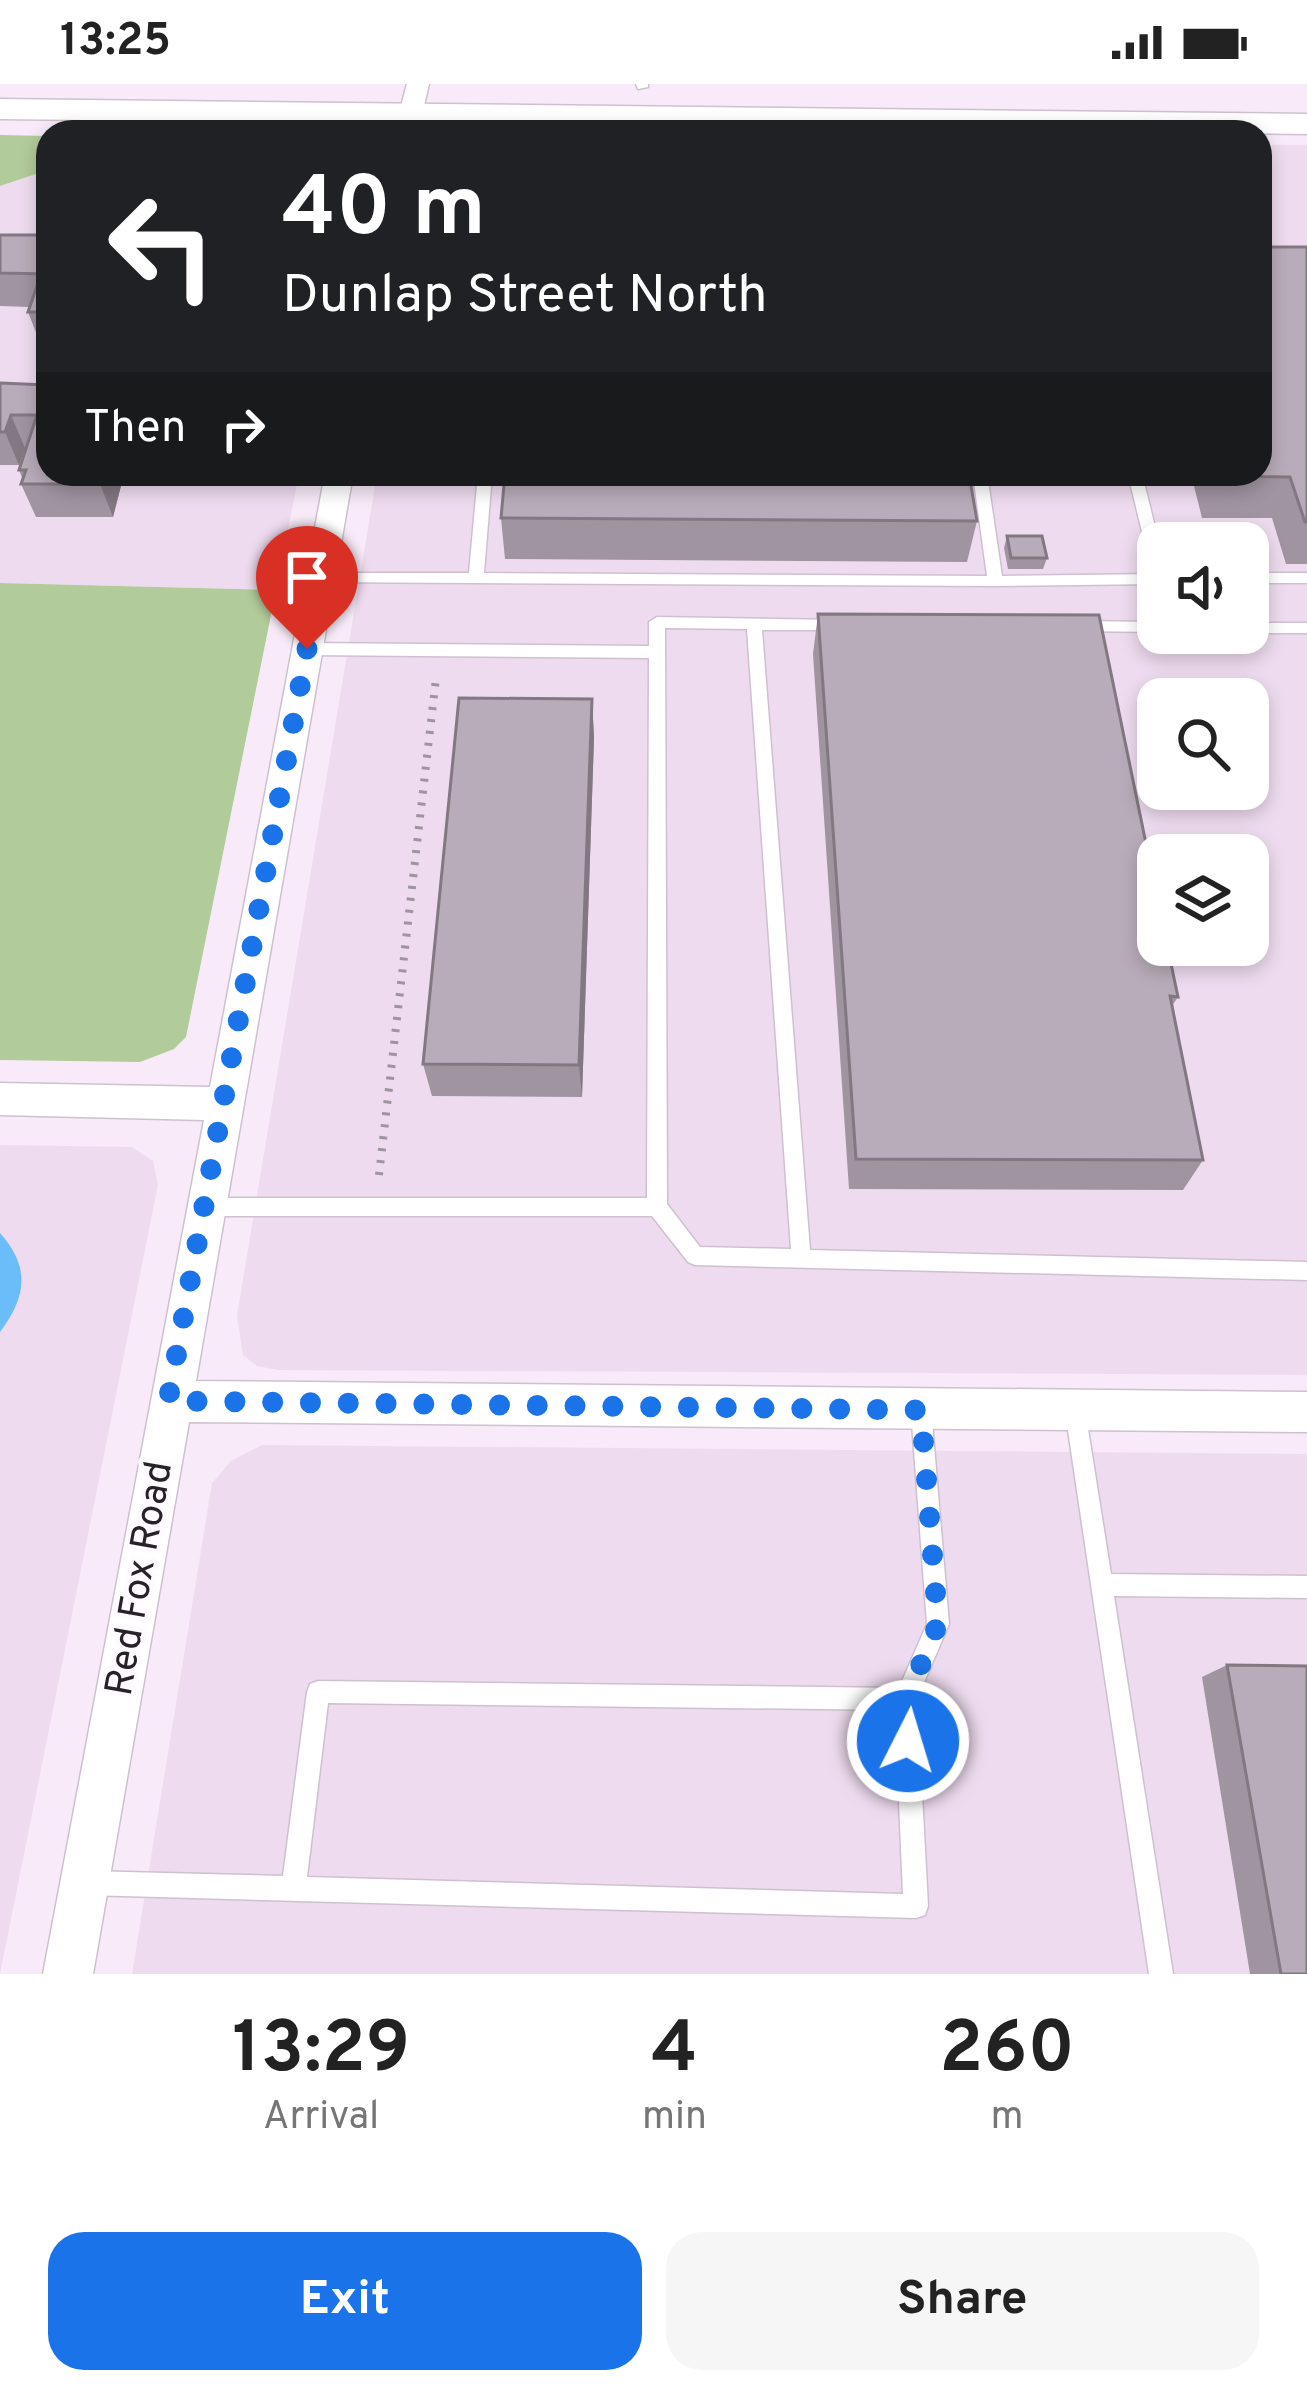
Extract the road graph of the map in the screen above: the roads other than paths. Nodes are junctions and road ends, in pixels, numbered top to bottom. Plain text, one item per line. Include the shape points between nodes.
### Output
1 (492, 84) edge
2 (642, 86) edge
3 (1307, 98) edge
4 (0, 109) edge
5 (412, 109) edge
6 (1068, 120) edge
7 (1272, 123) edge
8 (1307, 124) edge
9 (337, 486) edge
10 (484, 486) edge
11 (982, 486) edge
12 (1138, 486) edge
13 (1147, 522) edge
14 (320, 578) junction
15 (476, 578) junction
16 (1269, 578) edge
17 (1307, 578) edge
18 (1137, 579) edge
19 (995, 581) junction
20 (754, 624) junction
21 (849, 625) edge
22 (1063, 626) edge
23 (1137, 627) edge
24 (1269, 628) edge
25 (1307, 628) edge
26 (307, 649) junction
27 (657, 652) junction
28 (0, 1099) edge
29 (224, 1104) junction
30 (657, 1207) junction
31 (205, 1208) junction
32 (801, 1255) junction
33 (1307, 1271) edge
34 (168, 1401) junction
35 (921, 1410) junction
36 (1075, 1410) junction
37 (1307, 1412) edge
38 (1102, 1586) junction
39 (1307, 1587) edge
40 (906, 1700) junction
41 (85, 1883) junction
42 (293, 1889) junction
43 (68, 1974) edge
44 (1161, 1974) edge

1 - 2 main road
2 - 3 main road
4 - 5 main road
5 - 6 main road
7 - 8 main road
9 - 14 street, Red Fox Road
10 - 15 lane
11 - 19 lane
12 - 13 lane
14 - 15 lane
14 - 26 street, Red Fox Road
15 - 19 lane
16 - 17 lane
18 - 19 lane
20 - 21 lane
20 - 27 lane via 657,622
20 - 32 lane
22 - 23 lane
24 - 25 lane
26 - 27 lane
26 - 29 street, Red Fox Road
27 - 30 lane
28 - 29 street
29 - 31 street, Red Fox Road
30 - 31 lane
30 - 32 lane via 695,1256
31 - 34 street, Red Fox Road
32 - 33 lane
34 - 35 street
34 - 41 street, Red Fox Road
35 - 36 street
35 - 40 lane via 938,1624
36 - 37 street
36 - 38 lane
38 - 39 lane
38 - 44 lane
40 - 42 lane via 318,1692
40 - 42 lane via 916,1906
41 - 42 lane
41 - 43 street, Red Fox Road

